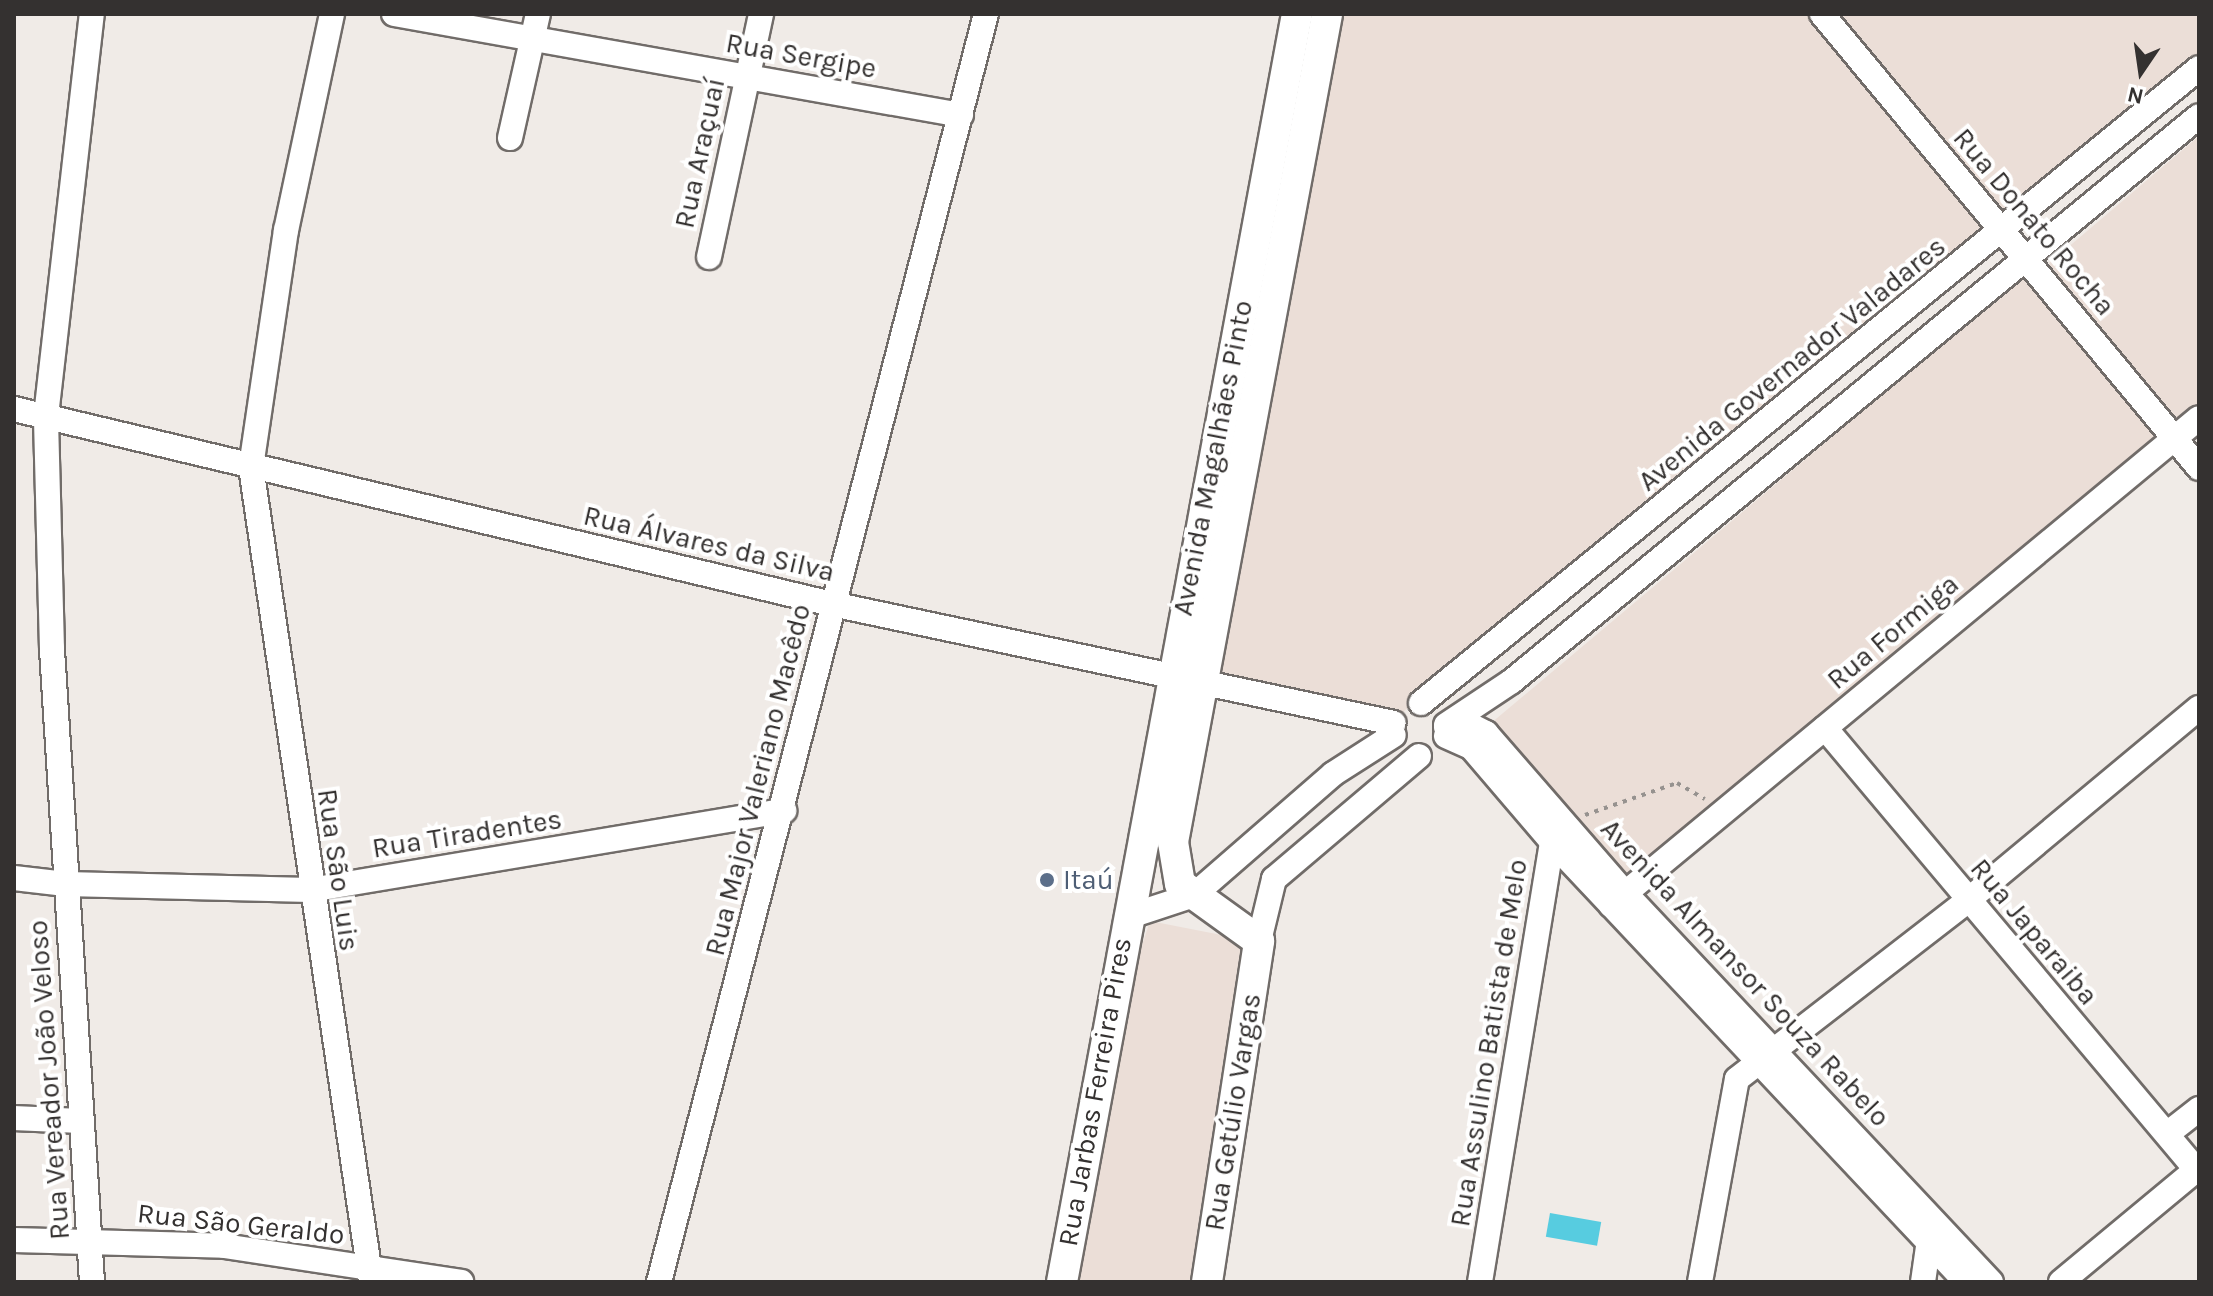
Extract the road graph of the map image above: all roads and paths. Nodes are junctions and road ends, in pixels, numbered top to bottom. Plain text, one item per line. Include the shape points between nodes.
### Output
1 (92, 14) edge
2 (332, 14) edge
3 (394, 14) edge
4 (761, 14) edge
5 (986, 14) edge
6 (1297, 14) edge
7 (1327, 14) edge
8 (1822, 14) edge
9 (535, 25) edge
10 (2199, 68) edge
11 (746, 77) junction
12 (961, 115) junction
13 (2199, 116) edge
14 (510, 138) dead end
15 (2002, 230) junction
16 (709, 257) dead end
17 (2026, 259) junction
18 (1244, 294) junction
19 (1274, 299) junction
20 (14, 409) edge
21 (46, 416) junction
22 (2199, 418) edge
23 (2174, 438) junction
24 (1723, 460) junction
25 (251, 467) junction
26 (2199, 468) edge
27 (1748, 489) junction
28 (832, 604) junction
29 (1171, 679) junction
30 (1203, 685) junction
31 (1421, 703) junction
32 (2199, 708) edge
33 (1825, 728) junction
34 (1394, 729) junction
35 (1446, 729) junction
36 (1419, 756) junction
37 (784, 811) junction
38 (1724, 812) junction
39 (1556, 813) junction
40 (1552, 842) junction
41 (14, 878) edge
42 (66, 884) junction
43 (310, 890) junction
44 (1194, 895) junction
45 (1618, 899) junction
46 (1967, 901) junction
47 (1128, 909) junction
48 (1259, 941) junction
49 (1768, 1056) junction
50 (2199, 1109) edge
51 (14, 1118) edge
52 (80, 1121) junction
53 (2167, 1134) junction
54 (2198, 1171) edge
55 (1931, 1231) junction
56 (14, 1240) edge
57 (89, 1240) junction
58 (370, 1275) edge
59 (92, 1282) edge
60 (461, 1282) edge
61 (659, 1282) edge
62 (1062, 1282) edge
63 (1207, 1282) edge
64 (1480, 1282) edge
65 (1700, 1282) edge
66 (1923, 1282) edge
67 (1966, 1282) edge
68 (1991, 1282) edge
69 (2061, 1282) edge

1 - 21 street, Rua Vereador João Veloso
2 - 25 street, Rua São Luis via 286,230
3 - 9 street, Rua Sergipe
4 - 11 street, Rua Araçuaí
5 - 12 street, Rua Major Valeriano Macêdo
6 - 18 main road, Avenida Magalhães Pinto
7 - 19 main road, Avenida Magalhães Pinto
8 - 15 street, Rua Donato Rocha
9 - 11 street, Rua Sergipe
9 - 14 street
10 - 15 street, Avenida Governador Valadares
11 - 12 street, Rua Sergipe
11 - 16 street, Rua Araçuaí
12 - 28 street, Rua Major Valeriano Macêdo
13 - 17 street
15 - 17 street, Rua Donato Rocha
15 - 24 street, Avenida Governador Valadares
17 - 23 street, Rua Donato Rocha
17 - 27 street
18 - 19 main road
18 - 29 main road, Avenida Magalhães Pinto
19 - 30 main road, Avenida Magalhães Pinto
20 - 21 street, Rua Álvares da Silva
21 - 25 street, Rua Álvares da Silva
21 - 42 street, Rua Vereador João Veloso
22 - 23 street, Rua Formiga
23 - 26 street, Rua Donato Rocha
23 - 33 street, Rua Formiga
24 - 27 street
24 - 31 street, Avenida Governador Valadares
25 - 28 street, Rua Álvares da Silva
25 - 43 street, Rua São Luis
27 - 35 street
28 - 29 street, Rua Álvares da Silva
28 - 37 street, Rua Major Valeriano Macêdo
29 - 30 street, Rua Álvares da Silva
29 - 47 main road, Avenida Magalhães Pinto
30 - 34 street, Rua Álvares da Silva
30 - 44 main road, Avenida Magalhães Pinto via 1173,842 1180,884
31 - 34 street via 1409,705
31 - 35 street via 1441,714
32 - 46 street
33 - 38 street, Rua Formiga
33 - 46 street, Rua Japaraiba
34 - 36 street via 1399,746
34 - 44 street via 1333,774
35 - 36 street via 1431,754
35 - 39 street, Avenida Almansor Souza Rabelo via 1472,726 1486,733
35 - 40 street, Avenida Almansor Souza Rabelo via 1471,747
36 - 48 street, Rua Getúlio Vargas via 1274,879
37 - 43 street, Rua Tiradentes
37 - 61 street, Rua Major Valeriano Macêdo
38 - 39 path via 1677,783 1630,796 1599,813
38 - 45 street, Rua Formiga
39 - 40 street, Rua Assulino Batista de Melo
39 - 45 street, Avenida Almansor Souza Rabelo
40 - 45 street, Avenida Almansor Souza Rabelo
40 - 64 street, Rua Assulino Batista de Melo
41 - 42 street, Rua Tiradentes
42 - 43 street, Rua Tiradentes
42 - 52 street, Rua Vereador João Veloso
43 - 58 street, Rua São Luis
44 - 47 street
44 - 48 main road
45 - 49 street, Avenida Almansor Souza Rabelo
46 - 49 street
46 - 53 street, Rua Japaraiba
47 - 62 main road, Rua Jarbas Ferreira Pires
48 - 63 main road, Rua Getúlio Vargas
49 - 55 street, Avenida Almansor Souza Rabelo
49 - 65 street via 1737,1079 1730,1098
50 - 53 street
51 - 52 street
52 - 57 street, Rua Vereador João Veloso
53 - 54 street, Rua Japaraiba
54 - 69 street
55 - 66 street
55 - 67 street, Avenida Almansor Souza Rabelo
55 - 68 street, Avenida Almansor Souza Rabelo
56 - 57 street, Rua São Geraldo
57 - 58 street, Rua São Geraldo via 224,1246
57 - 59 street, Rua Vereador João Veloso
58 - 60 street, Rua São Geraldo

